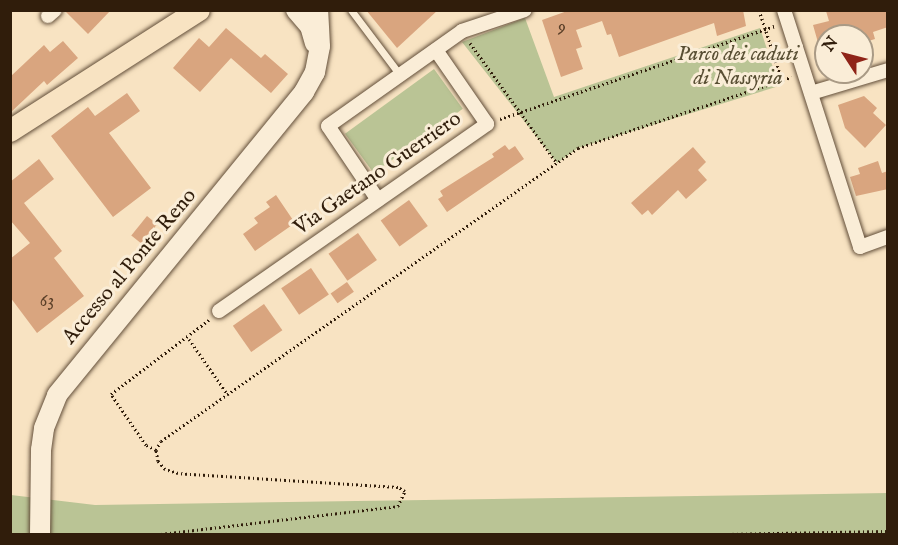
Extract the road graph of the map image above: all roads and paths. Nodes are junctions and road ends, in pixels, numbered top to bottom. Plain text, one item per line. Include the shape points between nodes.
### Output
1 (199, 10) edge
2 (296, 10) edge
3 (318, 10) edge
4 (351, 10) edge
5 (525, 10) edge
6 (759, 10) edge
7 (786, 16) edge
8 (765, 29) junction
9 (462, 32) junction
10 (436, 50) junction
11 (318, 54) junction
12 (888, 70) edge
13 (804, 73) junction
14 (400, 75) junction
15 (783, 80) junction
16 (811, 93) junction
17 (520, 112) junction
18 (487, 124) junction
19 (10, 131) edge
20 (557, 163) junction
21 (378, 200) junction
22 (888, 237) edge
23 (219, 311) joint
24 (189, 339) junction
25 (228, 395) junction
26 (156, 450) junction
27 (888, 531) edge
28 (40, 534) edge
29 (161, 534) edge
30 (728, 534) edge

1 - 19 main road
2 - 11 main road via 310,26
3 - 11 main road, Accesso al Ponte Reno
4 - 14 lane
5 - 9 street
6 - 8 path
7 - 8 path
7 - 13 street
8 - 15 path
8 - 17 path
9 - 10 street
9 - 17 path
10 - 14 street
10 - 18 street, Via Gaetano Guerriero
11 - 28 main road, Accesso al Ponte Reno via 304,92 276,130 57,395 44,428 41,450
12 - 16 street
13 - 15 path
13 - 16 street
14 - 21 street via 328,126
15 - 20 path via 578,148
16 - 22 street via 860,247
17 - 18 path
17 - 20 path
18 - 21 street, Via Gaetano Guerriero
20 - 25 path
21 - 23 street, Via Gaetano Guerriero
23 - 24 path
24 - 25 path
24 - 26 path via 111,394 146,445
25 - 26 path via 161,441
26 - 29 path via 165,469 178,473 398,486 405,491 398,506 384,510
27 - 30 path

